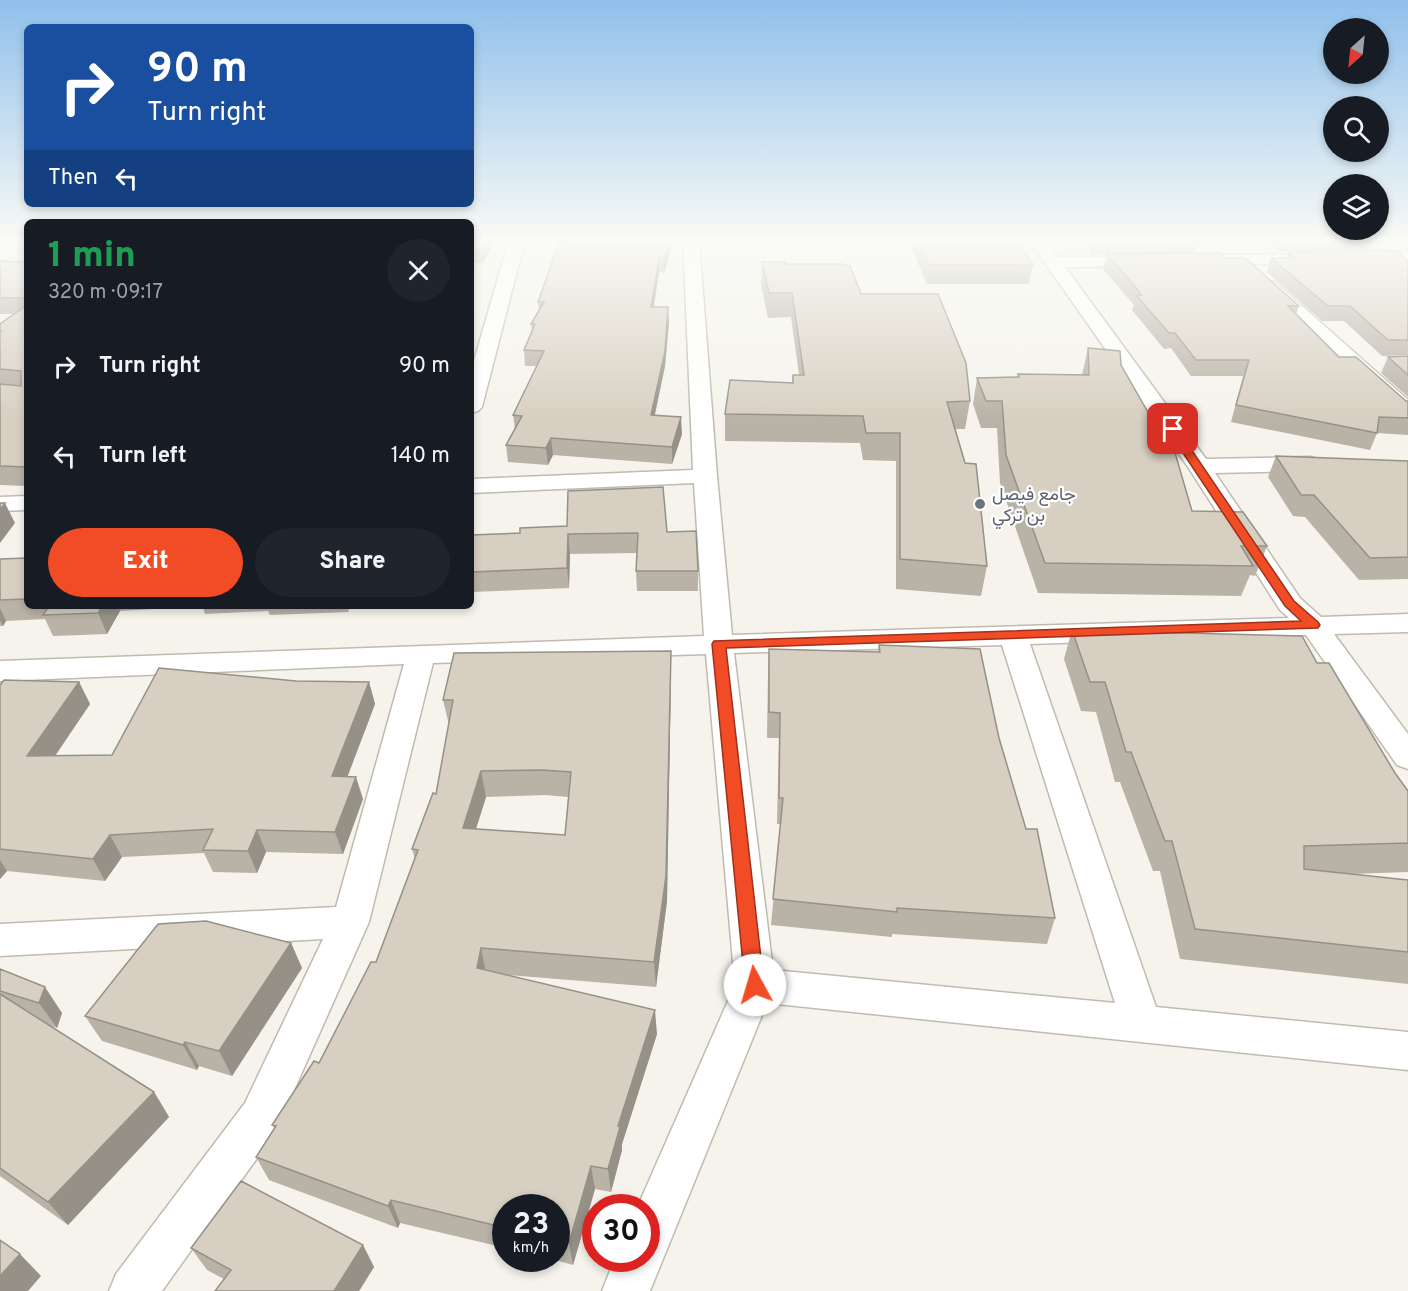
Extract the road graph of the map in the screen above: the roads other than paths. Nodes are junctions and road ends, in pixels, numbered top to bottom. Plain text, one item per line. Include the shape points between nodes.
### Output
1 (499, 300) edge
2 (695, 300) edge
3 (1080, 300) edge
4 (1284, 300) edge
5 (1356, 364) junction
6 (1387, 364) edge
7 (475, 379) edge
8 (1408, 411) edge
9 (1327, 463) edge
10 (1199, 466) junction
11 (705, 476) junction
12 (474, 486) edge
13 (24, 503) edge
14 (0, 504) edge
15 (1408, 623) edge
16 (1313, 625) junction
17 (1013, 634) junction
18 (718, 644) junction
19 (421, 654) junction
20 (0, 671) edge
21 (1408, 757) edge
22 (351, 922) junction
23 (0, 939) edge
24 (755, 985) junction
25 (1142, 1024) junction
26 (1408, 1051) edge
27 (660, 1209) edge
28 (633, 1272) edge
29 (133, 1291) edge
30 (626, 1291) edge

1 - 7 street
2 - 11 street
3 - 10 street
4 - 5 street
5 - 6 street
5 - 8 street
9 - 10 street
10 - 16 street via 1290,604
11 - 12 street
11 - 18 street
13 - 14 street
15 - 16 street
16 - 17 street
16 - 21 street
17 - 18 street
17 - 25 street
18 - 19 street
18 - 24 street
19 - 20 street
19 - 22 street
22 - 23 street
22 - 29 street via 260,1118
24 - 25 street
24 - 27 street
25 - 26 street
28 - 30 street

